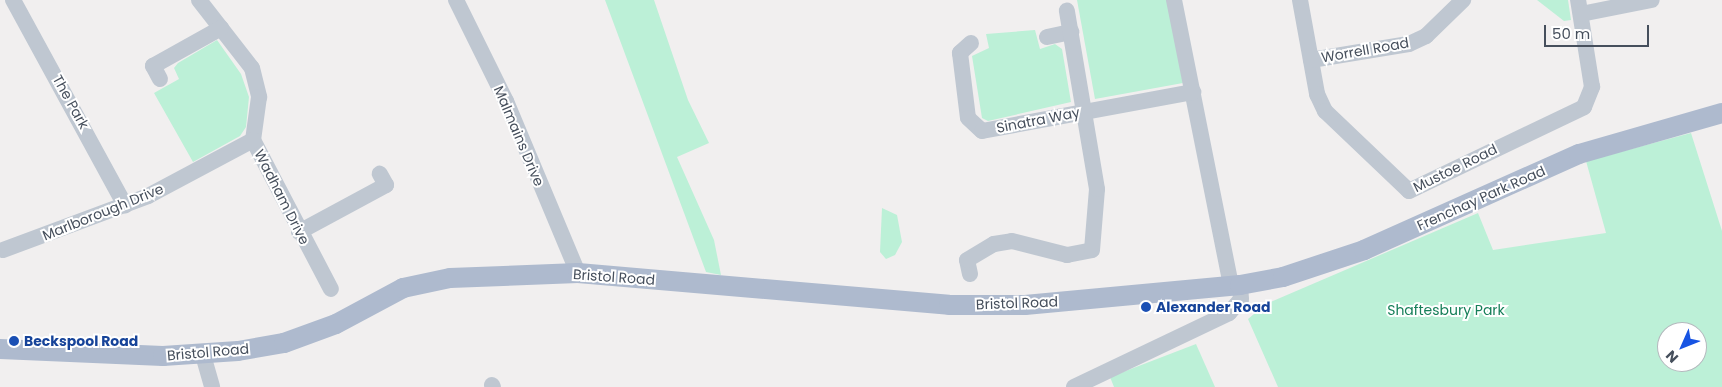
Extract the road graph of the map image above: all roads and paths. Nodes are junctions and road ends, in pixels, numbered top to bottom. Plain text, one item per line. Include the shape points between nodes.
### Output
1 (13, 0) edge
2 (198, 0) edge
3 (456, 0) edge
4 (1174, 0) edge
5 (1300, 0) edge
6 (1463, 0) edge
7 (1652, 0) edge
8 (1580, 7) edge
9 (1067, 11) dead end
10 (221, 28) junction
11 (1071, 32) junction
12 (1047, 37) dead end
13 (971, 43) dead end
14 (1311, 60) junction
15 (160, 79) dead end
16 (1193, 92) junction
17 (1085, 111) junction
18 (1722, 113) edge
19 (253, 140) junction
20 (380, 174) dead end
21 (125, 206) junction
22 (299, 232) junction
23 (3, 250) dead end
24 (578, 273) junction
25 (970, 274) dead end
26 (1236, 285) junction
27 (331, 289) dead end
28 (0, 349) edge
29 (203, 355) junction
30 (212, 387) edge
31 (1074, 387) edge

1 - 21 street, The Park
2 - 10 street, Wadham Drive
3 - 24 street, Malmains Drive via 506,101
4 - 16 street
5 - 14 street, Mustoe Road
6 - 14 street, Worrell Road via 1426,36 1409,44
7 - 8 street
8 - 14 street, Mustoe Road via 1592,88 1584,107 1412,191 1400,187 1325,111
9 - 11 street
10 - 15 street via 153,66
10 - 19 street, Wadham Drive via 255,76 259,107
11 - 12 street
11 - 17 street
13 - 17 street, Sinatra Way via 960,53 973,127 982,130
16 - 17 street, Sinatra Way
16 - 26 street
17 - 25 street via 1097,189 1092,250 1067,255 1012,241 994,244 967,260
18 - 26 main road, Frenchay Park Road via 1596,148 1364,250 1283,277
19 - 21 street, Marlborough Drive
19 - 22 street, Wadham Drive
20 - 22 street via 386,184
21 - 23 street, Marlborough Drive
22 - 27 street, Wadham Drive
24 - 26 main road, Bristol Road via 949,305 1025,305
24 - 29 main road, Bristol Road via 441,280 403,288 336,324 284,343
26 - 31 street via 1241,300 1229,313
28 - 29 main road, Bristol Road
29 - 30 street

